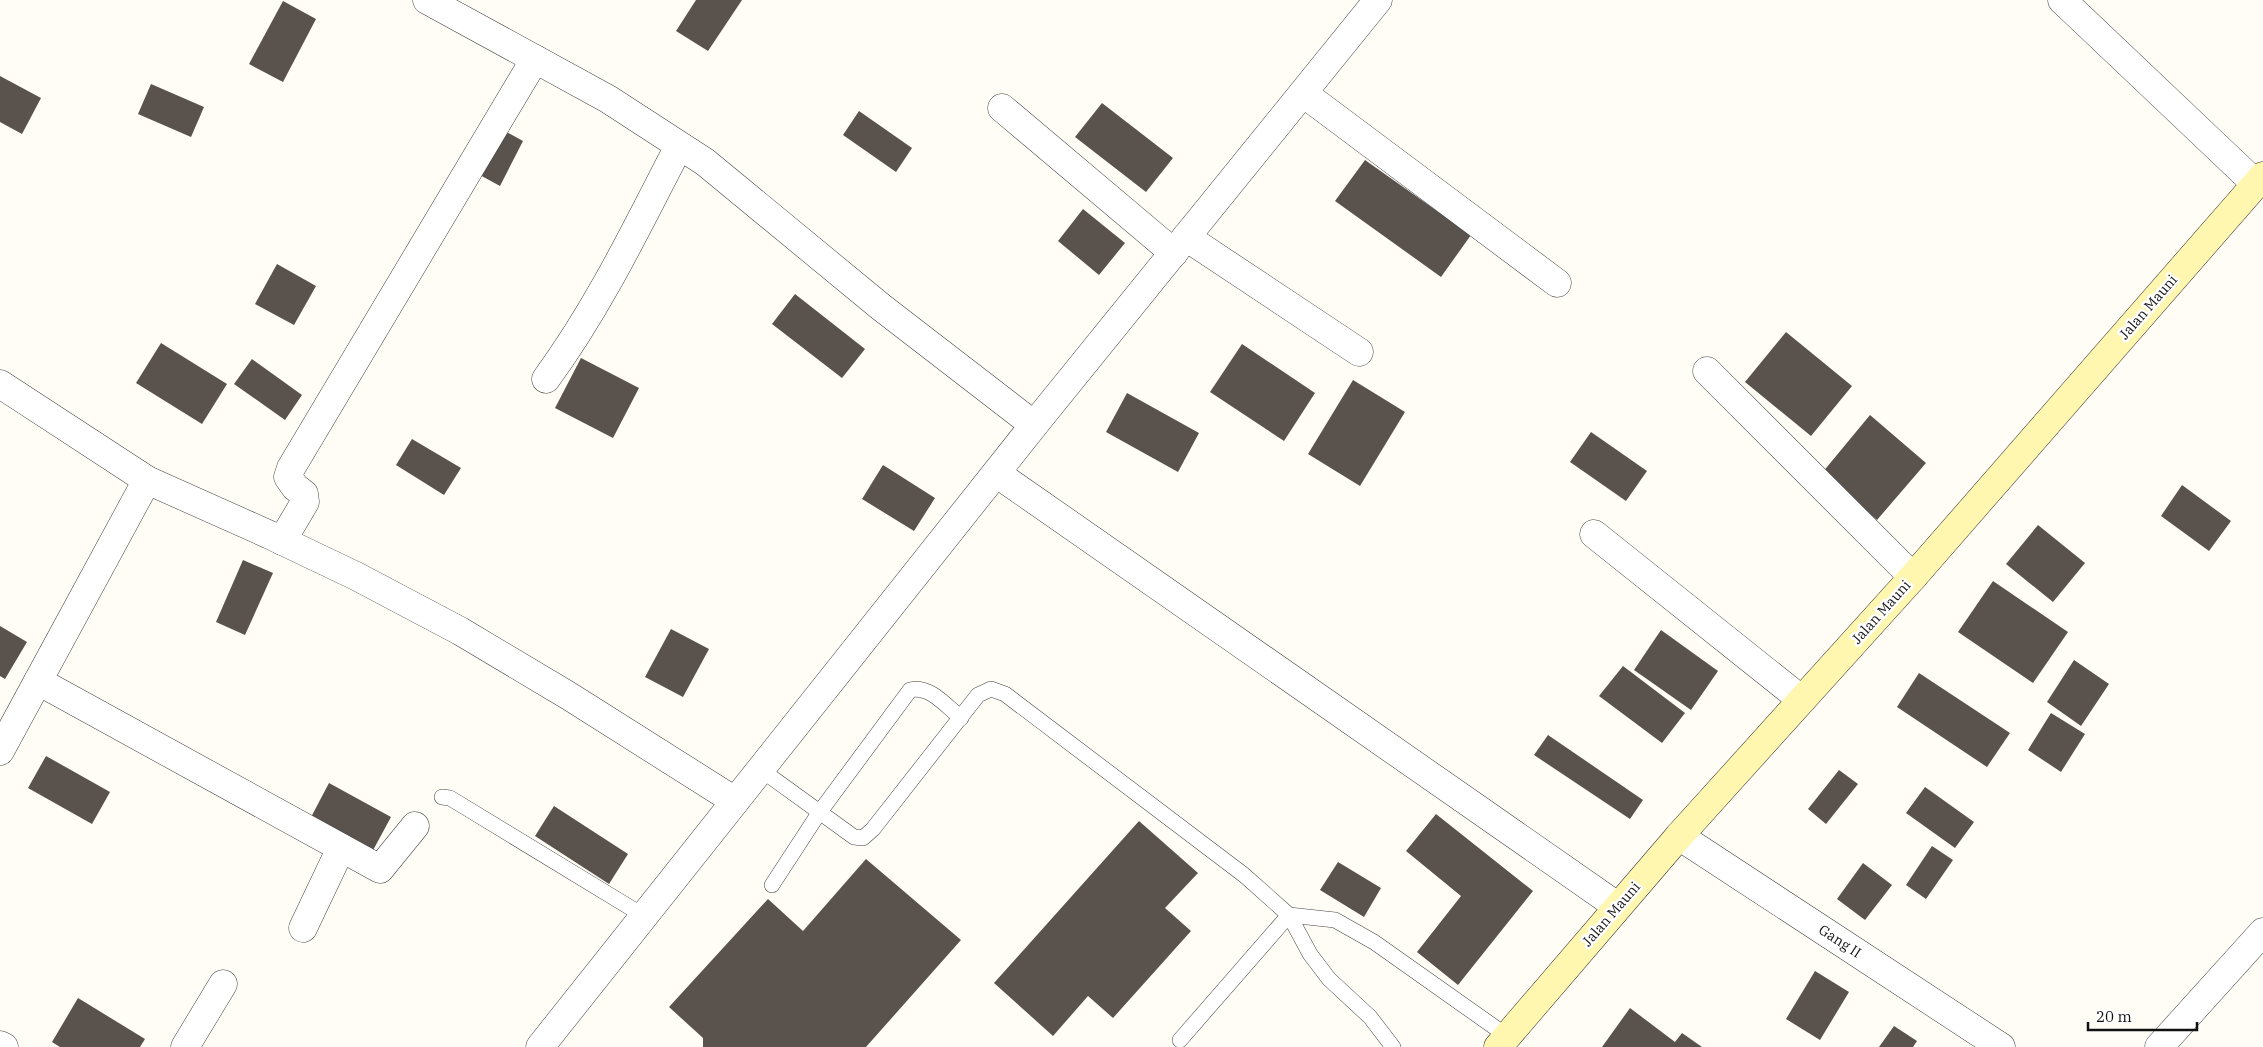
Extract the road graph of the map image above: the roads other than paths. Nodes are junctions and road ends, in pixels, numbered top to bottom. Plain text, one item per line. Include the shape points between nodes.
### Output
1 (427, 0) edge
2 (1378, 0) edge
3 (2062, 0) edge
4 (535, 59) junction
5 (1303, 92) junction
6 (1002, 108) dead end
7 (679, 146) junction
8 (2259, 180) edge
9 (1180, 245) junction
10 (1557, 283) dead end
11 (1359, 352) dead end
12 (1706, 370) dead end
13 (546, 379) dead end
14 (0, 384) edge
15 (1034, 425) junction
16 (996, 474) junction
17 (147, 480) junction
18 (1594, 534) dead end
19 (282, 542) junction
20 (1913, 578) junction
21 (38, 681) junction
22 (1802, 700) junction
23 (961, 718) junction
24 (0, 751) edge
25 (760, 769) junction
26 (442, 797) dead end
27 (735, 801) junction
28 (819, 813) junction
29 (415, 826) dead end
30 (1679, 836) junction
31 (341, 848) junction
32 (772, 885) dead end
33 (1617, 906) junction
34 (644, 916) junction
35 (1289, 916) junction
36 (303, 928) dead end
37 (2263, 932) edge
38 (223, 984) dead end
39 (1180, 1040) dead end
40 (1503, 1042) edge
41 (0, 1045) edge
42 (4, 1047) edge
43 (185, 1047) edge
44 (540, 1047) edge
45 (1393, 1047) edge
46 (2001, 1047) edge
47 (2159, 1047) edge

1 - 4 street
2 - 5 street
3 - 8 street
4 - 7 street via 608,99
4 - 19 street via 291,468 288,477 304,494 305,502
5 - 9 street
5 - 10 street
6 - 9 street
7 - 13 street via 621,257 569,348
7 - 15 street via 705,162 874,301
8 - 20 main road, Jalan Mauni
9 - 11 street
9 - 15 street
12 - 20 street
14 - 17 street
15 - 16 street
16 - 25 street
16 - 33 street
17 - 19 street
17 - 21 street
18 - 22 street
19 - 27 street via 356,576 460,631
20 - 22 main road, Jalan Mauni
21 - 24 street
21 - 31 street
22 - 30 main road, Jalan Mauni
23 - 28 lane via 863,838 854,837
23 - 28 lane via 928,691 910,690
23 - 35 lane via 978,695 991,689 1005,694 1244,875
25 - 27 street
25 - 28 lane
26 - 34 lane via 450,798
27 - 34 street
28 - 32 lane
29 - 31 street via 380,869
30 - 33 main road, Jalan Mauni
30 - 46 street, Gang II
31 - 36 street
33 - 40 main road, Jalan Mauni
34 - 44 street
35 - 39 lane
35 - 40 lane via 1334,920 1374,942
35 - 45 lane via 1310,954 1329,979 1370,1017
37 - 47 street
38 - 43 street
41 - 42 street

